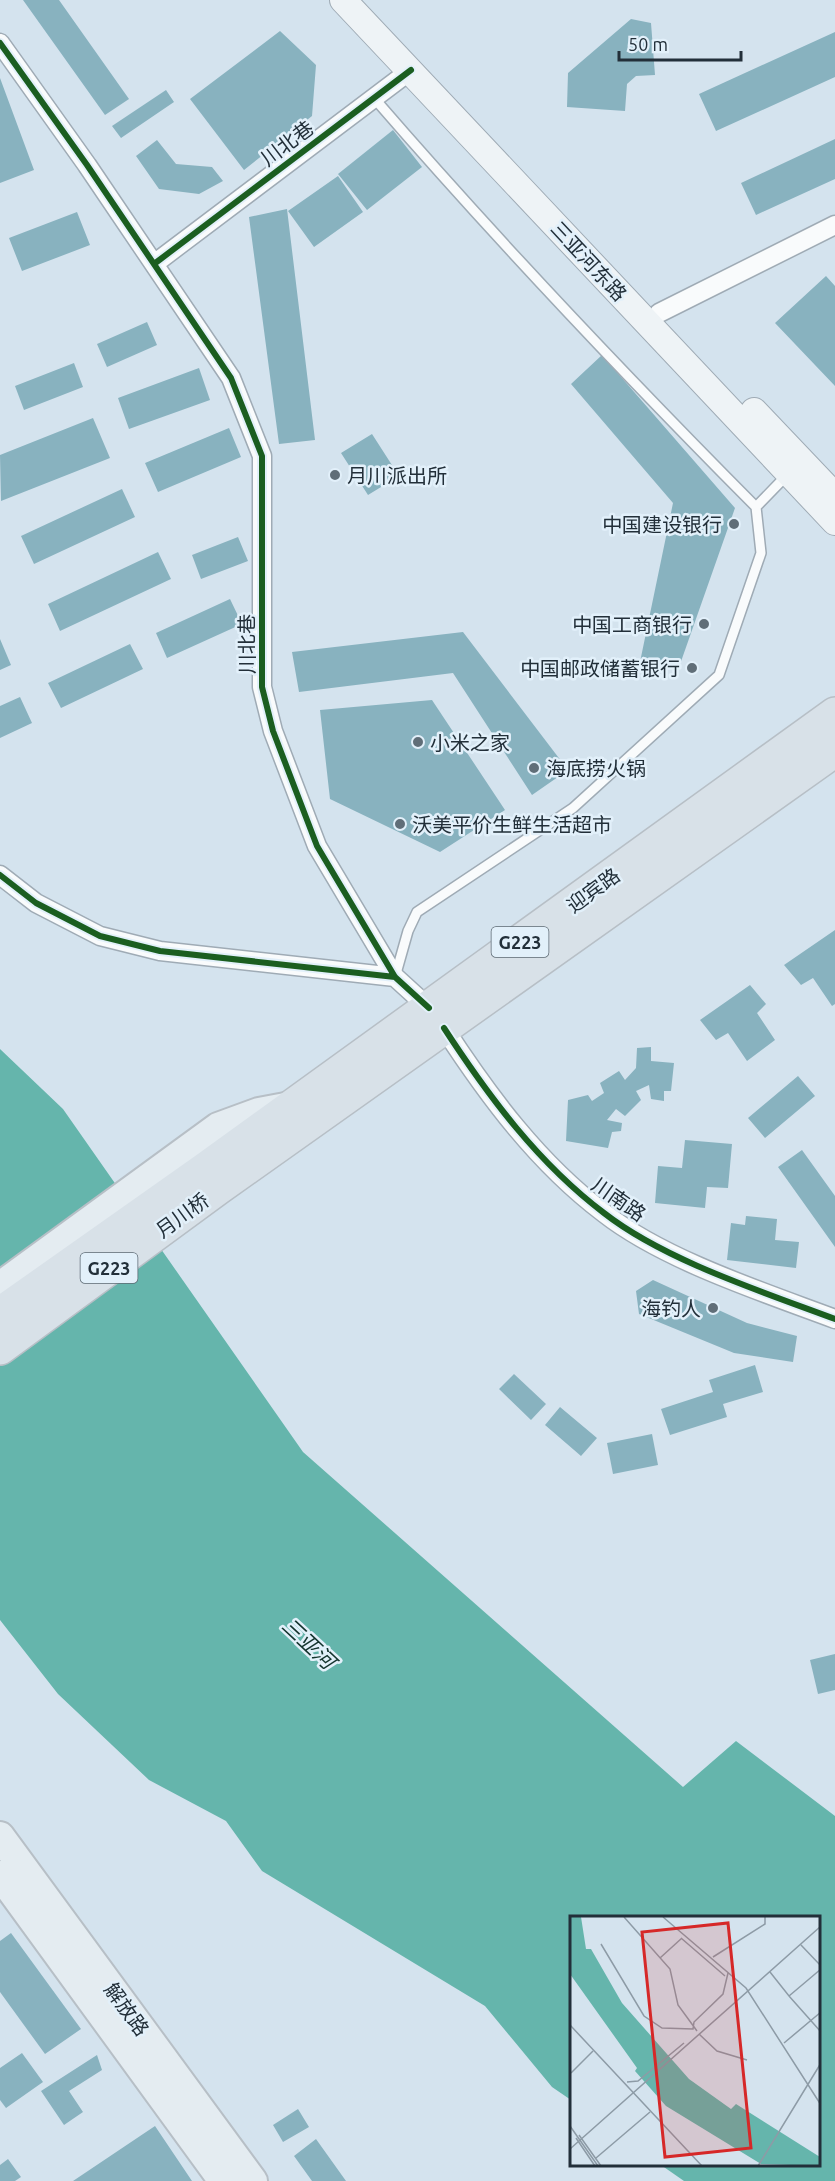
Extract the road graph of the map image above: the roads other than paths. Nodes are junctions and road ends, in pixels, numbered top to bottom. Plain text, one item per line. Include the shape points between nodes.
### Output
1 (343, 0) edge
2 (364, 0) edge
3 (0, 43) edge
4 (411, 70) junction
5 (374, 98) junction
6 (835, 225) edge
7 (154, 264) junction
8 (660, 313) junction
9 (788, 473) junction
10 (835, 496) edge
11 (756, 507) junction
12 (835, 522) edge
13 (835, 714) edge
14 (835, 750) edge
15 (0, 874) edge
16 (395, 977) junction
17 (436, 1018) junction
18 (205, 1168) junction
19 (0, 1286) edge
20 (0, 1314) edge
21 (835, 1319) edge
22 (0, 1348) edge
23 (0, 1836) edge
24 (0, 1875) edge
25 (223, 2181) edge
26 (254, 2181) edge

1 - 4 main road, 三亚河东路
2 - 8 main road, 三亚河东路
3 - 7 street, 川北巷
4 - 5 street, 川北巷
4 - 9 main road, 三亚河东路
5 - 7 street, 川北巷
5 - 11 lane via 659,409
6 - 8 street
7 - 16 street, 川北巷 via 231,378 262,456 262,687 273,731 317,846
8 - 10 main road, 三亚河东路
9 - 11 lane
9 - 12 main road, 三亚河东路
11 - 16 lane via 760,553 719,675 573,808 417,912
13 - 17 highway, 迎宾路 / G223
14 - 17 highway, 迎宾路 / G223
15 - 16 street via 36,903 100,936 159,951
16 - 17 street, 川北巷
17 - 18 highway, 迎宾路 / G223
17 - 18 highway, 迎宾路 / G223 via 294,1105
17 - 21 street, 川南路 via 486,1091 546,1162 605,1214 669,1252
18 - 19 main road
18 - 20 highway, 月川桥 / G223
18 - 22 highway, 月川桥 / G223
23 - 26 main road, 解放路
24 - 25 main road, 解放路

